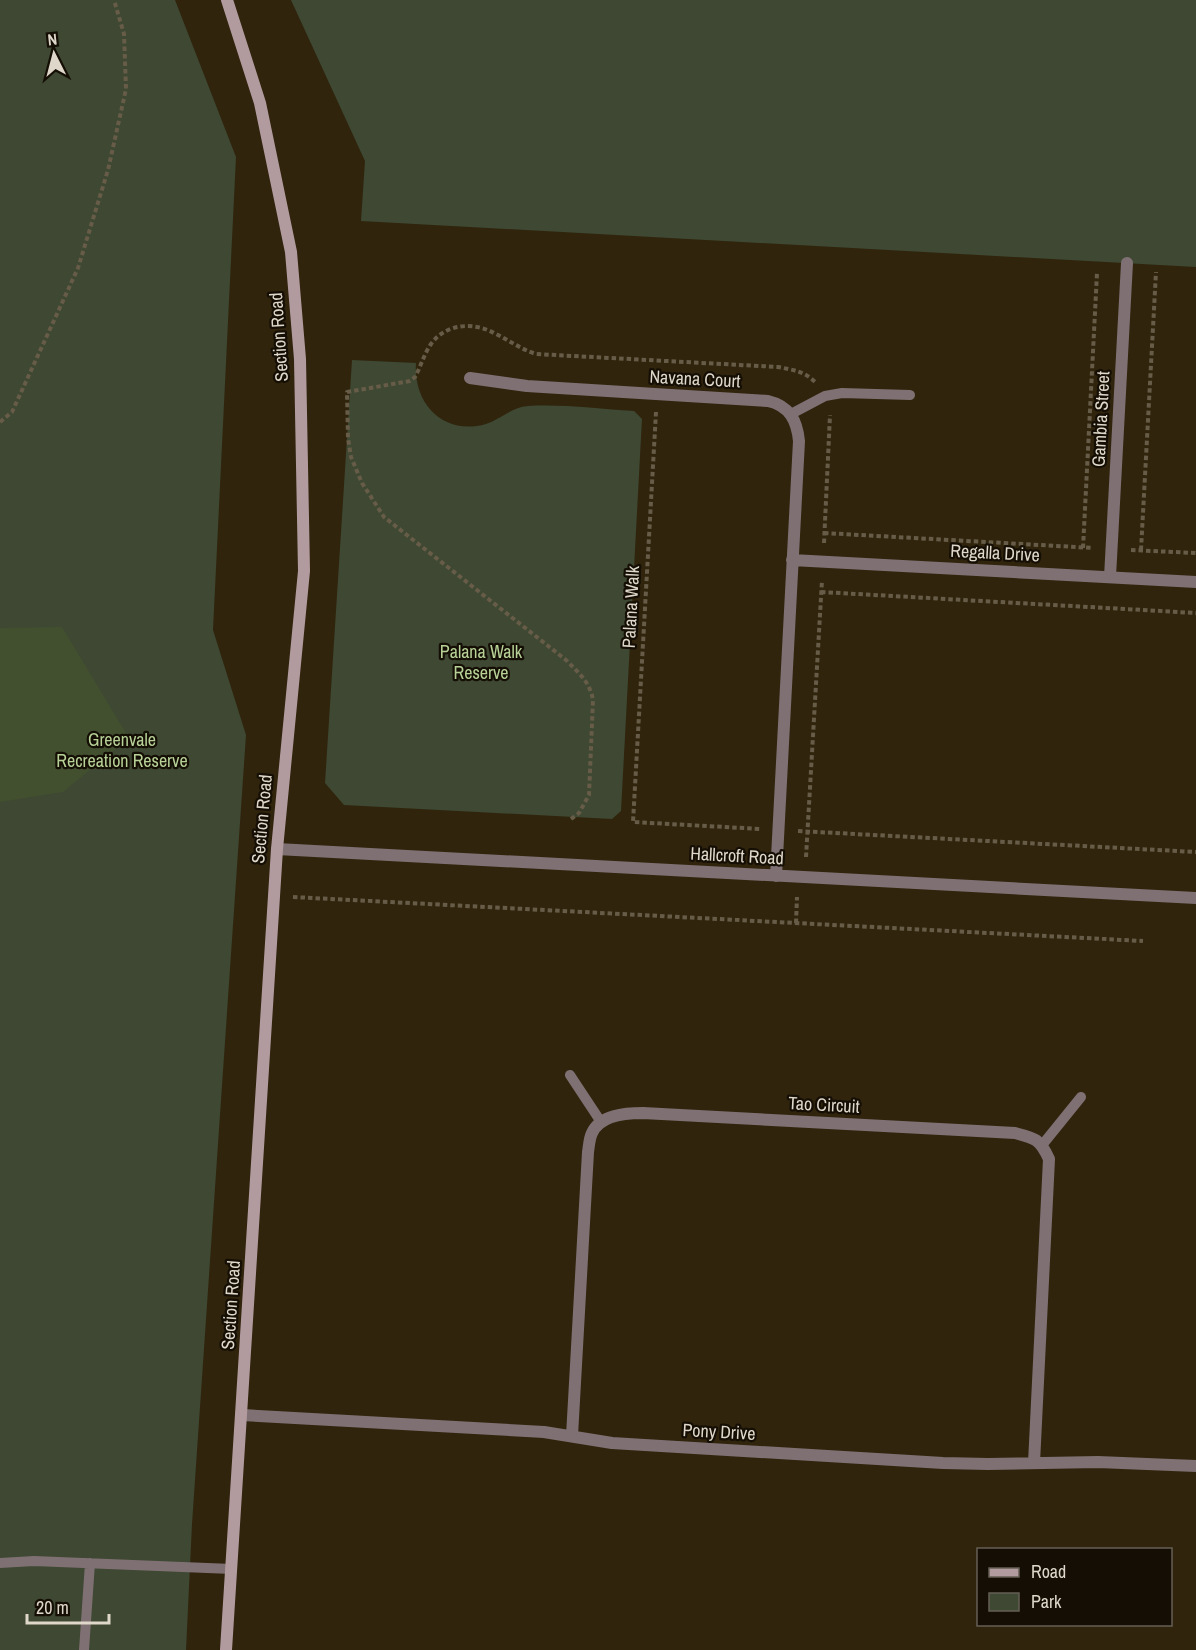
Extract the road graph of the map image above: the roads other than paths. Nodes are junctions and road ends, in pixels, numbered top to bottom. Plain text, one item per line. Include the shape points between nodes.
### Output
1 (227, 0) edge
2 (1127, 263) dead end
3 (470, 378) dead end
4 (910, 395) dead end
5 (791, 414) junction
6 (792, 560) junction
7 (1110, 577) junction
8 (1196, 582) edge
9 (277, 849) junction
10 (776, 876) junction
11 (1196, 898) edge
12 (570, 1075) dead end
13 (1081, 1097) dead end
14 (601, 1122) junction
15 (1043, 1144) junction
16 (242, 1415) junction
17 (573, 1436) junction
18 (1034, 1463) junction
19 (1196, 1466) edge
20 (0, 1563) edge
21 (90, 1563) junction
22 (232, 1569) junction
23 (84, 1650) edge
24 (226, 1650) edge

1 - 9 street, Section Road via 260,103 291,252 300,359 304,571
2 - 7 street, Gambia Street
3 - 5 street, Navana Court via 527,386 768,401
4 - 5 lane via 842,393 825,396
5 - 6 street via 799,441
6 - 7 street, Regalla Drive
6 - 10 street
7 - 8 street, Regalla Drive
9 - 10 street, Hallcroft Road
9 - 16 street, Section Road
10 - 11 street, Hallcroft Road
12 - 14 lane
13 - 15 lane
14 - 15 street, Tao Circuit via 617,1115 643,1113 1015,1132
14 - 17 street via 592,1133 588,1152
15 - 18 street via 1049,1159 1049,1176
16 - 17 street, Pony Drive
16 - 22 street, Section Road
17 - 18 street, Pony Drive via 612,1443 920,1462
18 - 19 street, Pony Drive
20 - 21 lane
21 - 22 lane
21 - 23 lane
22 - 24 street, Section Road

